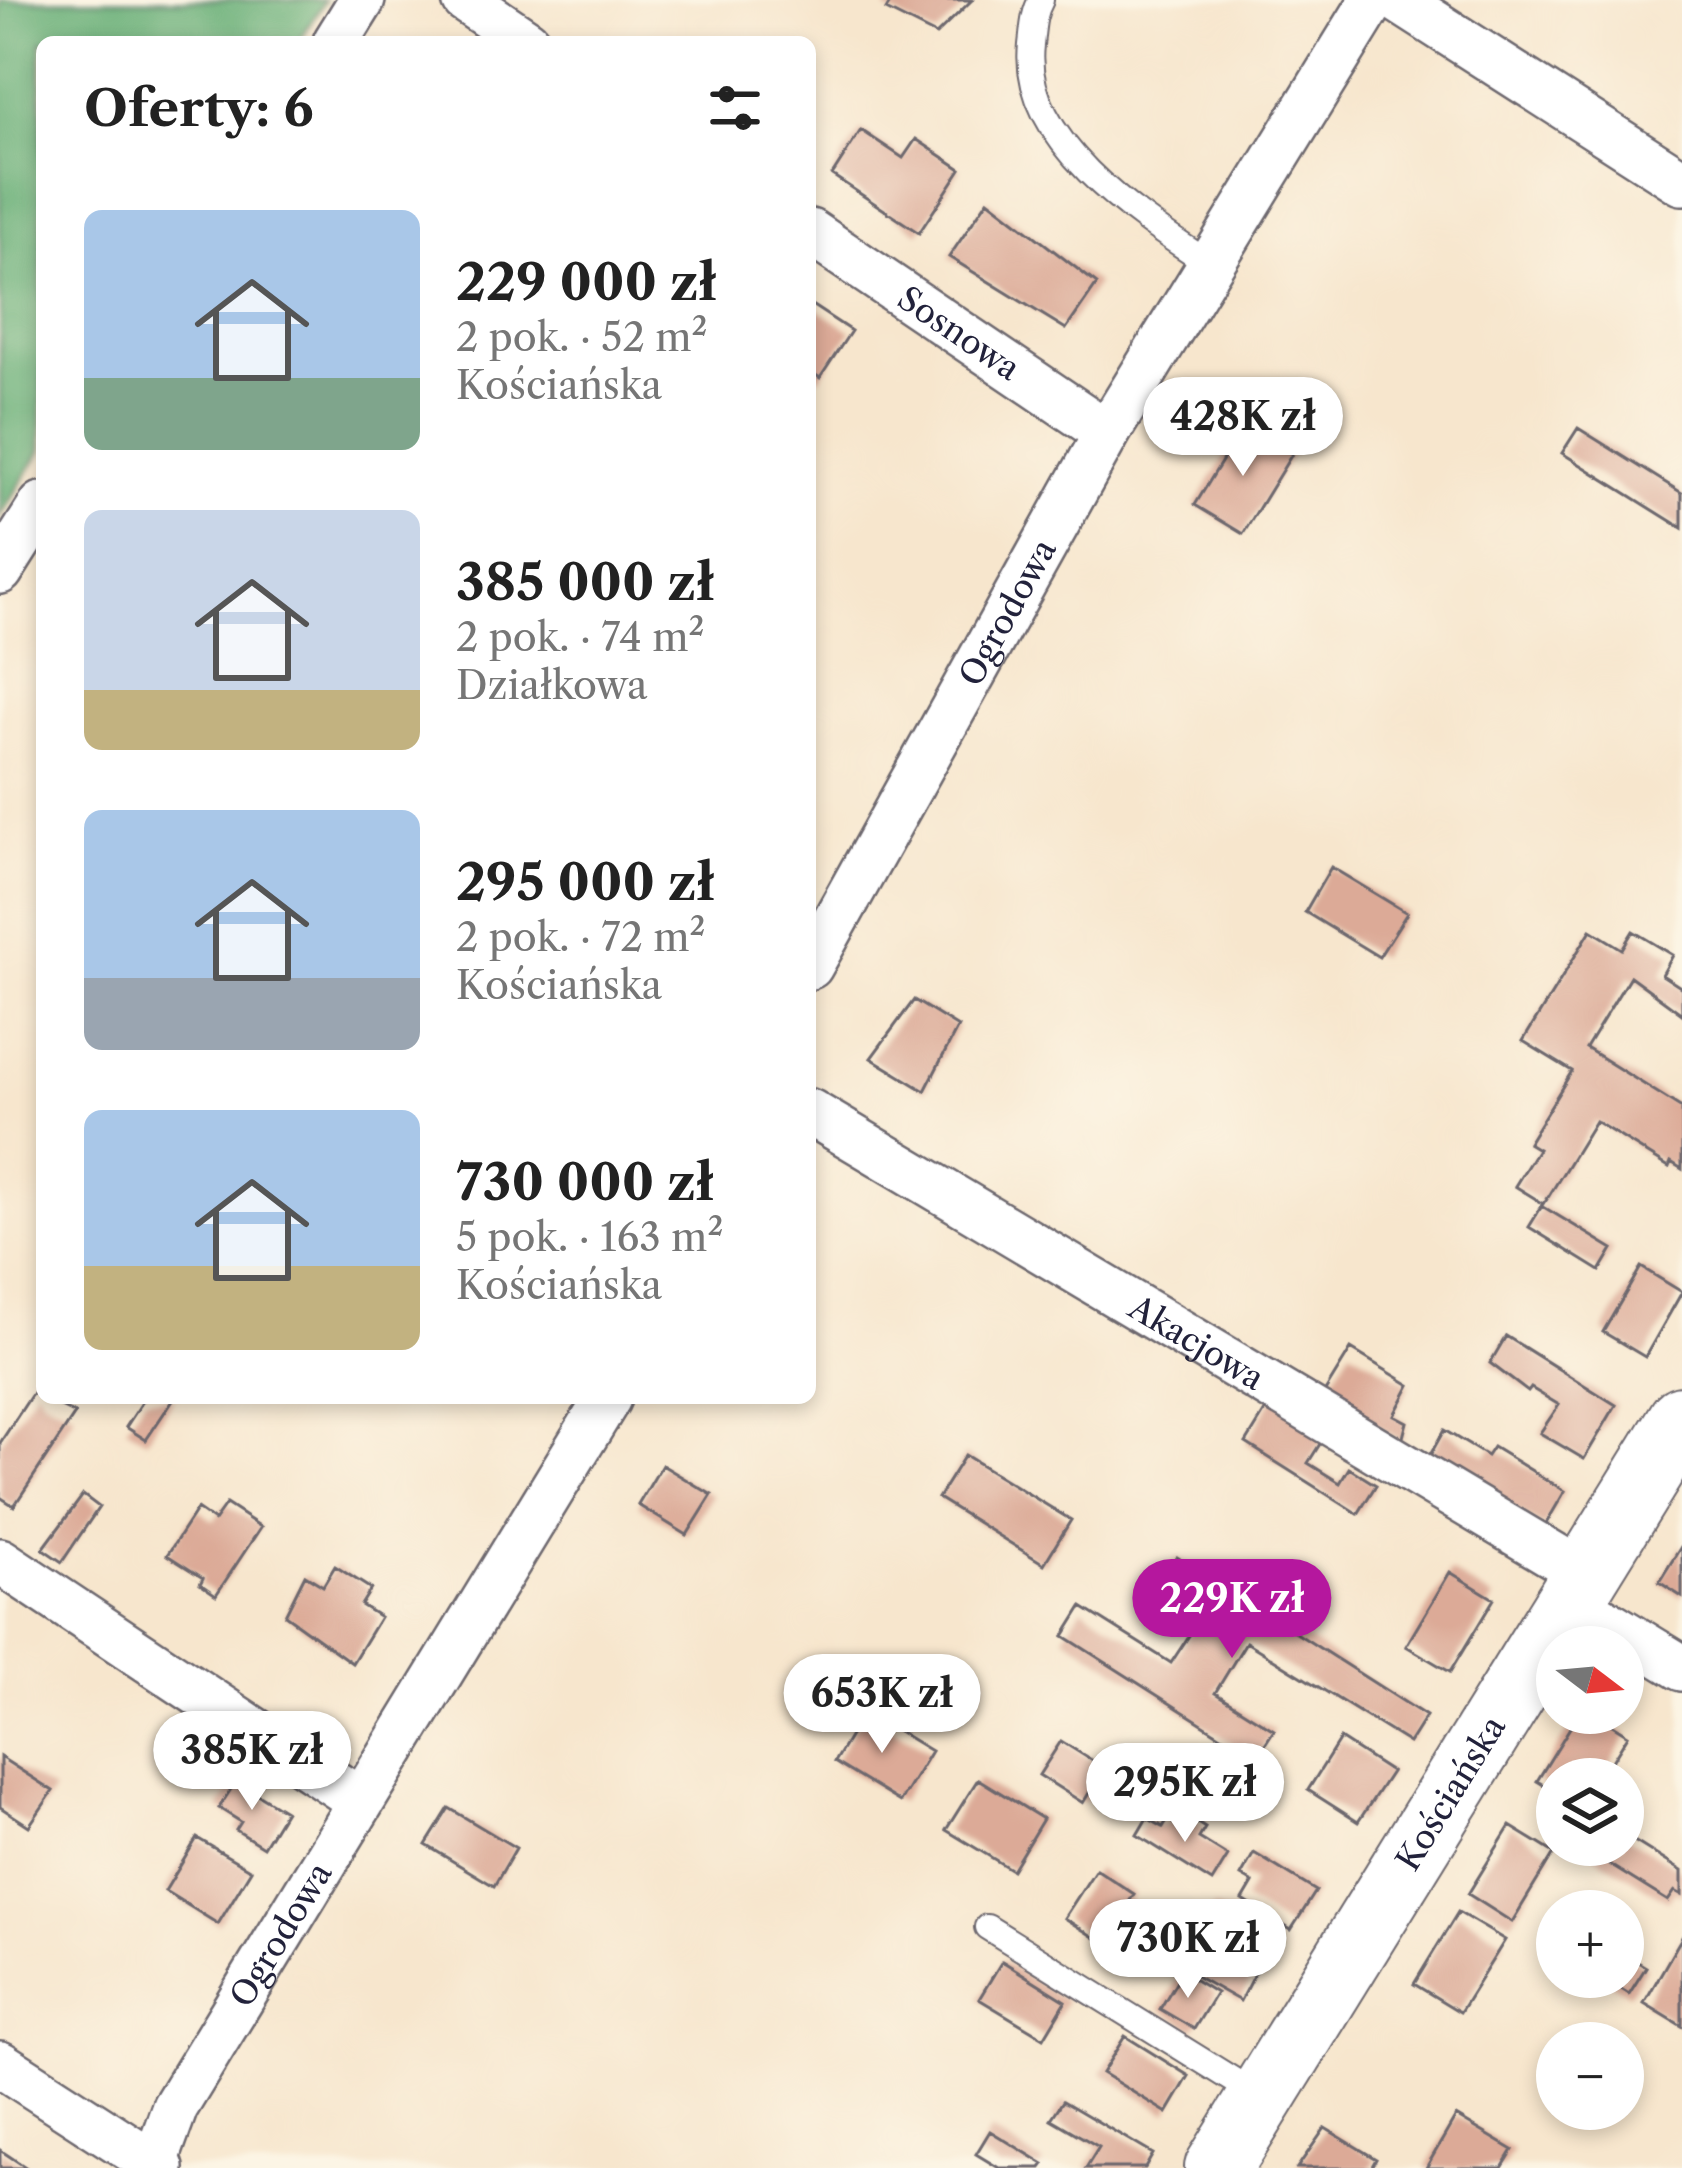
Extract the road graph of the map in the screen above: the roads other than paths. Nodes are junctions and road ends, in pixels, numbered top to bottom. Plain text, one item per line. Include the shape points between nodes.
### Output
1 (362, 0) edge
2 (465, 0) edge
3 (1041, 0) edge
4 (1373, 0) edge
5 (1398, 0) edge
6 (340, 36) edge
7 (518, 36) edge
8 (1682, 182) edge
9 (816, 236) edge
10 (1210, 264) junction
11 (1107, 433) junction
12 (36, 514) edge
13 (0, 571) edge
14 (816, 955) edge
15 (816, 1116) edge
16 (604, 1404) edge
17 (1682, 1420) edge
18 (0, 1561) edge
19 (1578, 1586) junction
20 (1682, 1668) edge
21 (359, 1800) junction
22 (987, 1928) dead end
23 (0, 2065) edge
24 (1262, 2097) junction
25 (156, 2167) edge
26 (1218, 2168) edge

1 - 6 street
2 - 7 street
3 - 10 lane via 1029,67 1045,120 1130,212
4 - 10 street, Ogrodowa
5 - 8 street
9 - 11 street, Sosnowa
10 - 11 street, Ogrodowa
11 - 14 street, Ogrodowa
12 - 13 street
15 - 19 street, Akacjowa
16 - 21 street, Ogrodowa
17 - 19 street, Kościańska
18 - 21 street
19 - 20 street, Akacjowa
19 - 24 street, Kościańska
21 - 25 street, Ogrodowa via 175,2107
22 - 24 lane
23 - 25 street
24 - 26 street, Kościańska

